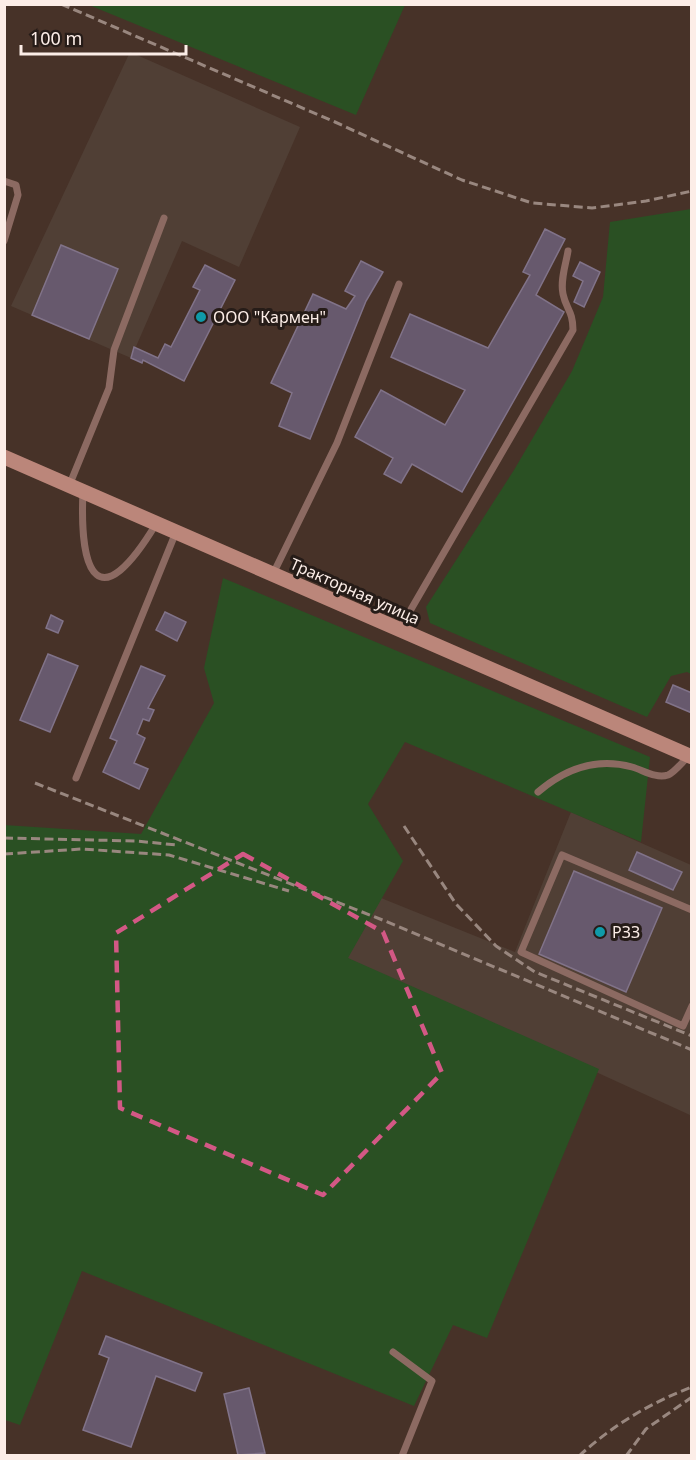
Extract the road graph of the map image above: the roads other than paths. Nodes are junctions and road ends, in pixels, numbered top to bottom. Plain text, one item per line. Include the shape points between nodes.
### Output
1 (4, 181) edge
2 (164, 218) dead end
3 (4, 241) edge
4 (568, 251) dead end
5 (399, 284) dead end
6 (4, 457) edge
7 (76, 488) junction
8 (156, 523) junction
9 (176, 532) junction
10 (273, 574) junction
11 (399, 630) junction
12 (690, 756) edge
13 (76, 778) dead end
14 (538, 792) dead end
15 (692, 910) edge
16 (692, 1006) edge
17 (393, 1352) dead end
18 (402, 1455) edge

1 - 3 lane via 15,185 18,195
2 - 7 lane via 114,350 109,388
4 - 11 lane via 562,284 573,315 573,330
5 - 10 lane via 337,443
6 - 7 main road, Тракторная улица
7 - 8 main road, Тракторная улица
7 - 8 lane via 81,531 90,570 96,576 103,579 119,573
8 - 9 main road, Тракторная улица
9 - 10 main road, Тракторная улица
9 - 13 lane
10 - 11 main road, Тракторная улица
11 - 12 main road, Тракторная улица
12 - 14 lane via 669,775 603,762 594,764 555,777
15 - 16 lane via 562,855 521,952 683,1026
17 - 18 lane via 432,1382

